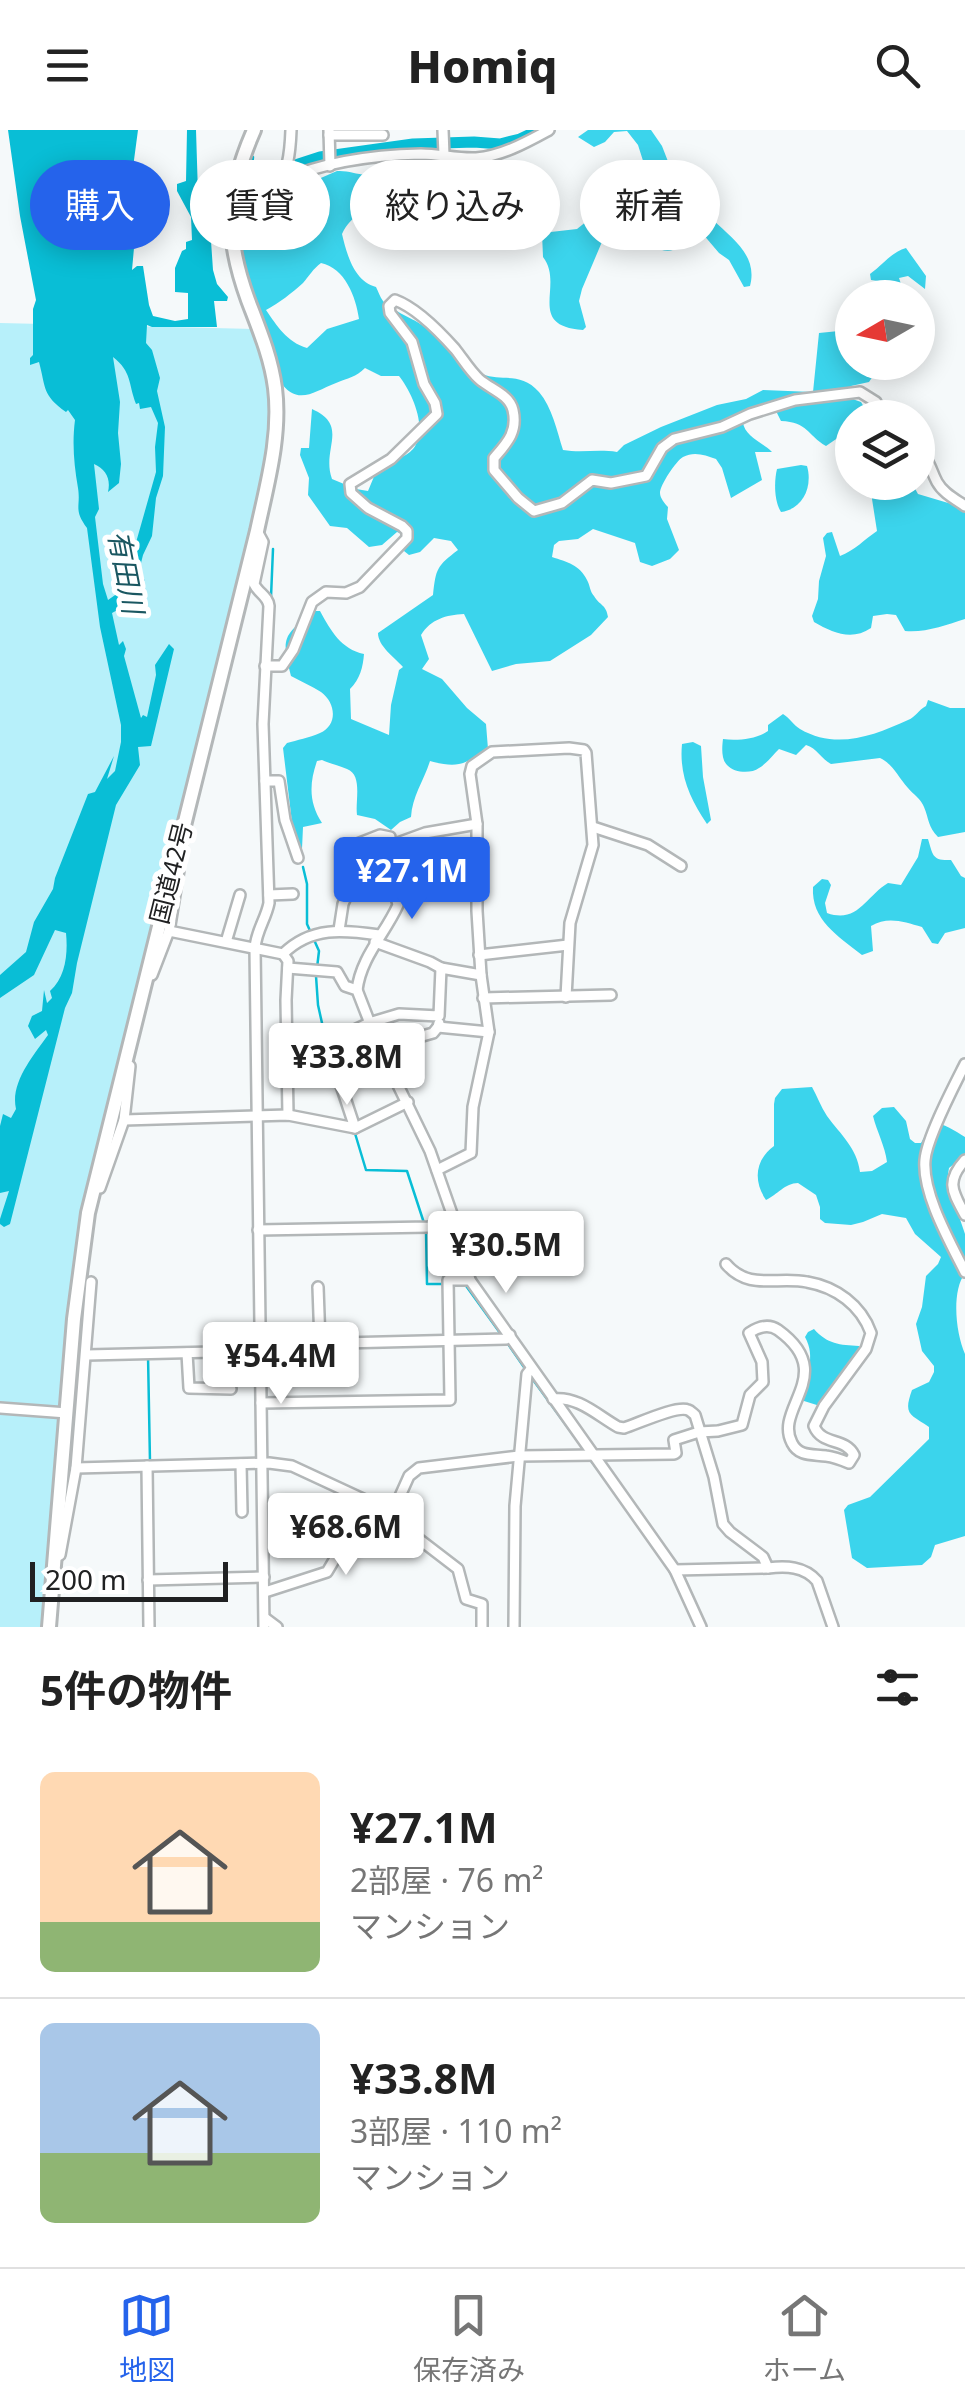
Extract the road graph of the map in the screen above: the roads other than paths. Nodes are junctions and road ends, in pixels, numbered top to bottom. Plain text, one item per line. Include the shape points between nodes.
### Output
1 (254, 130) edge
2 (291, 130) edge
3 (444, 130) edge
4 (549, 130) edge
5 (330, 132) edge
6 (358, 132) edge
7 (383, 134) dead end
8 (444, 154) junction
9 (243, 160) edge
10 (286, 160) edge
11 (330, 160) edge
12 (330, 166) edge
13 (235, 250) edge
14 (873, 400) edge
15 (935, 477) edge
16 (965, 506) edge
17 (257, 531) junction
18 (265, 666) junction
19 (265, 781) junction
20 (476, 824) junction
21 (593, 827) junction
22 (178, 843) junction
23 (392, 845) junction
24 (298, 858) dead end
25 (680, 866) dead end
26 (293, 894) dead end
27 (240, 895) dead end
28 (268, 896) junction
29 (169, 930) junction
30 (340, 930) junction
31 (377, 938) junction
32 (226, 942) junction
33 (568, 945) junction
34 (255, 948) junction
35 (283, 954) junction
36 (480, 954) junction
37 (288, 968) junction
38 (441, 968) junction
39 (481, 975) junction
40 (143, 986) junction
41 (358, 990) junction
42 (611, 994) dead end
43 (566, 996) junction
44 (484, 998) junction
45 (438, 1016) junction
46 (369, 1023) junction
47 (438, 1027) junction
48 (489, 1032) junction
49 (286, 1040) junction
50 (327, 1042) junction
51 (380, 1048) junction
52 (125, 1060) junction
53 (965, 1064) edge
54 (408, 1102) junction
55 (288, 1115) junction
56 (256, 1116) junction
57 (124, 1120) junction
58 (356, 1128) junction
59 (965, 1160) edge
60 (437, 1170) junction
61 (94, 1188) junction
62 (965, 1216) edge
63 (454, 1219) junction
64 (258, 1230) junction
65 (726, 1264) dead end
66 (965, 1272) edge
67 (470, 1280) junction
68 (91, 1282) dead end
69 (318, 1288) dead end
70 (510, 1336) junction
71 (448, 1340) junction
72 (320, 1343) junction
73 (260, 1348) junction
74 (188, 1352) junction
75 (86, 1355) junction
76 (532, 1370) junction
77 (231, 1389) dead end
78 (552, 1398) junction
79 (261, 1402) junction
80 (0, 1408) edge
81 (63, 1413) junction
82 (699, 1432) junction
83 (592, 1454) junction
84 (519, 1456) junction
85 (262, 1463) junction
86 (240, 1464) junction
87 (147, 1466) junction
88 (76, 1468) junction
89 (376, 1505) junction
90 (242, 1512) dead end
91 (392, 1514) junction
92 (55, 1557) junction
93 (768, 1568) junction
94 (675, 1570) junction
95 (264, 1577) junction
96 (148, 1580) junction
97 (264, 1592) junction
98 (265, 1623) edge
99 (49, 1627) edge
100 (149, 1627) edge
101 (277, 1627) edge
102 (482, 1627) edge
103 (514, 1627) edge
104 (702, 1627) edge
105 (833, 1627) edge

1 - 9 highway, 国道42号
2 - 10 street
3 - 8 street
4 - 8 street via 492,155
5 - 6 street
5 - 11 street
6 - 7 street
8 - 12 street
13 - 17 highway, 国道42号 via 276,393 274,447
14 - 18 street via 860,392 750,414 674,439 646,476 611,484 592,480 562,503 534,511 494,470 494,458 512,439 510,403 478,379 417,312 395,300 390,313 412,342 438,414 391,458 350,484 351,493 402,526 407,538 360,587 317,597 282,666
15 - 16 street
17 - 18 street via 263,542 254,584 269,603
17 - 22 highway, 国道42号
18 - 19 street
19 - 24 street via 279,781
19 - 28 street
20 - 21 street via 472,766 492,752 578,748 586,753
20 - 23 street
20 - 36 street
21 - 25 street via 648,845
21 - 33 street
22 - 29 street
22 - 40 highway, 国道42号
23 - 30 street via 383,835 352,846 352,884
23 - 31 street via 398,905
26 - 28 street
27 - 32 street
28 - 34 street
29 - 32 street
29 - 40 street
30 - 31 street
30 - 35 street via 301,940
31 - 38 street
31 - 41 street
32 - 34 street
33 - 36 street
33 - 43 street
34 - 35 street
34 - 56 street
35 - 37 street
36 - 39 street
37 - 41 street via 337,972 345,986
37 - 49 street
38 - 39 street
38 - 45 street
39 - 44 street
40 - 52 highway, 国道42号
41 - 46 street
42 - 43 street
43 - 44 street
44 - 48 street
45 - 46 street via 399,1014
45 - 47 street
46 - 50 street
46 - 51 street
47 - 48 street
47 - 51 street
48 - 60 street via 471,1152
49 - 50 street via 320,1031
49 - 55 street
50 - 58 street
51 - 54 street
52 - 57 street via 130,1070
52 - 61 highway, 国道42号
53 - 66 street via 924,1159 928,1190
54 - 58 street
54 - 60 street
55 - 56 street
55 - 58 street
56 - 57 street
56 - 64 street
57 - 61 street via 100,1188
59 - 62 street via 952,1186
60 - 63 street
61 - 81 highway, 国道42号
63 - 64 street via 425,1227
63 - 67 street
64 - 73 street
65 - 82 street via 735,1275 758,1281 806,1281 861,1312 870,1333 866,1349 814,1426 824,1440 846,1444 854,1455 849,1463 806,1455 791,1443 803,1358 770,1326 749,1333 764,1376 742,1425
67 - 70 street
67 - 71 street via 448,1280
68 - 75 street
69 - 72 street
70 - 71 street
70 - 76 street
71 - 72 street
71 - 79 street via 450,1400
72 - 73 street
73 - 74 street
73 - 79 street
74 - 75 street
74 - 77 street via 188,1388
75 - 88 street
76 - 78 street
76 - 84 street
78 - 82 street via 578,1402 624,1428 689,1410
78 - 83 street
79 - 85 street
80 - 81 street
81 - 92 highway, 国道42号
82 - 83 street via 674,1440 674,1454
82 - 93 street via 723,1524
83 - 84 street
83 - 94 street
84 - 91 street via 417,1469
84 - 103 street
85 - 86 street
85 - 89 street via 292,1466
85 - 95 street
86 - 87 street
86 - 90 street
87 - 88 street
87 - 96 street
88 - 92 street
89 - 91 street
89 - 97 street via 360,1540 340,1550 328,1572
91 - 102 street via 456,1567 466,1599 482,1604
92 - 99 highway, 国道42号
93 - 94 street
93 - 105 street via 791,1566 813,1576
94 - 104 street
95 - 96 street
95 - 97 street
96 - 100 street
97 - 98 street
98 - 101 street

